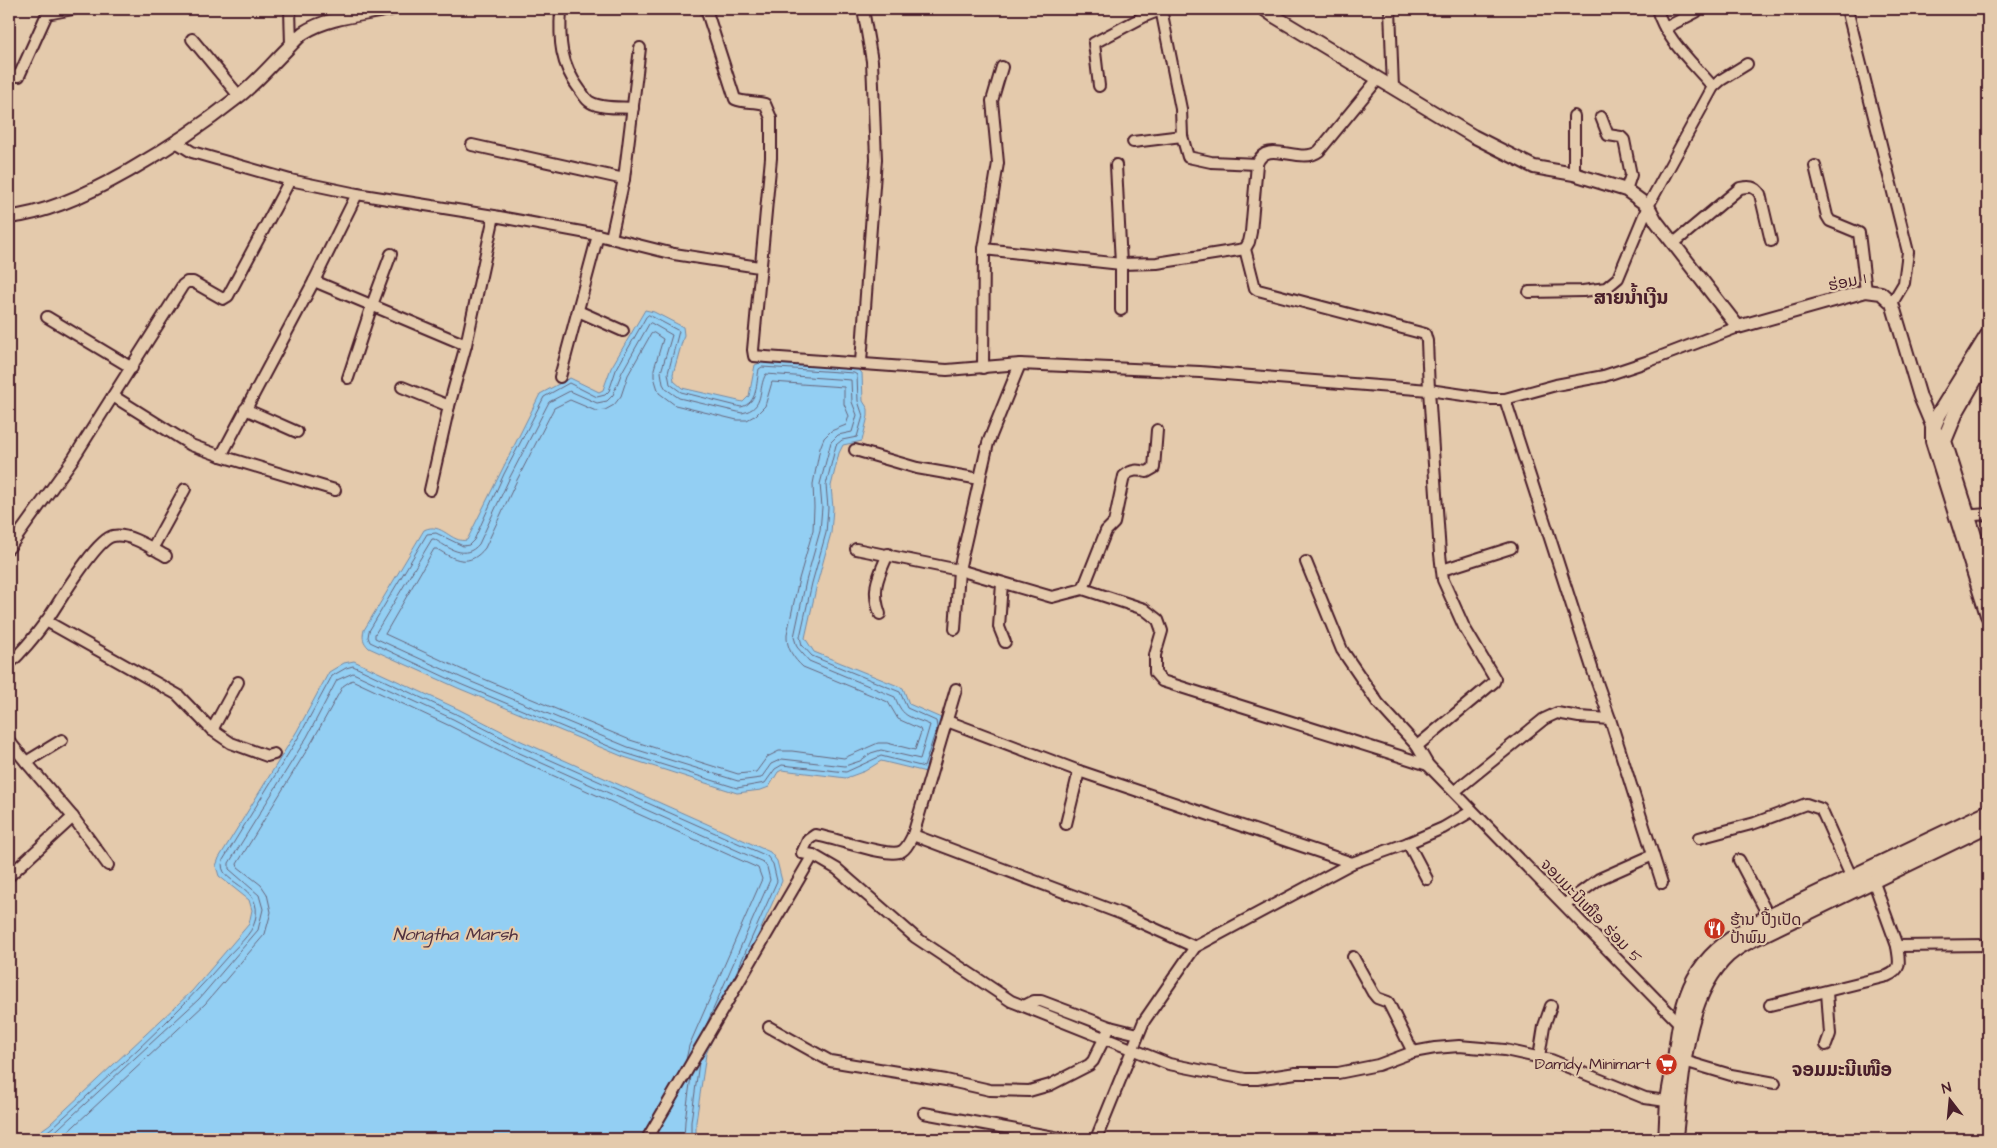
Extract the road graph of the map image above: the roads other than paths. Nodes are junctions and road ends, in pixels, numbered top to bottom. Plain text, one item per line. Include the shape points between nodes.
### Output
1 (73, 9) edge
2 (290, 9) edge
3 (390, 9) edge
4 (561, 9) edge
5 (706, 9) edge
6 (863, 9) edge
7 (1162, 9) edge
8 (1264, 9) edge
9 (1390, 9) edge
10 (1657, 9) edge
11 (1847, 9) edge
12 (1696, 12) dead end
13 (1665, 28) junction
14 (192, 39) dead end
15 (290, 45) junction
16 (640, 48) dead end
17 (1747, 64) dead end
18 (1002, 67) dead end
19 (9, 75) edge
20 (1378, 79) junction
21 (1099, 86) dead end
22 (1713, 87) junction
23 (1393, 88) junction
24 (239, 96) junction
25 (633, 108) junction
26 (1574, 116) dead end
27 (1601, 117) dead end
28 (1182, 136) junction
29 (176, 142) junction
30 (1133, 142) dead end
31 (472, 145) dead end
32 (1256, 164) junction
33 (1116, 165) dead end
34 (1815, 166) dead end
35 (1574, 174) junction
36 (624, 179) junction
37 (290, 180) junction
38 (1626, 190) junction
39 (356, 194) junction
40 (1648, 206) junction
41 (494, 216) junction
42 (9, 217) edge
43 (598, 236) junction
44 (610, 238) junction
45 (1771, 241) dead end
46 (1674, 243) junction
47 (984, 249) junction
48 (1245, 249) junction
49 (391, 254) dead end
50 (1121, 264) junction
51 (759, 267) junction
52 (314, 281) junction
53 (1866, 291) junction
54 (1530, 292) dead end
55 (1892, 303) junction
56 (372, 305) junction
57 (1121, 310) dead end
58 (578, 311) junction
59 (48, 317) dead end
60 (1738, 328) junction
61 (622, 331) dead end
62 (1988, 335) edge
63 (466, 345) junction
64 (1988, 356) edge
65 (860, 362) junction
66 (1020, 364) junction
67 (132, 368) junction
68 (983, 368) junction
69 (560, 377) dead end
70 (348, 378) dead end
71 (402, 387) dead end
72 (1429, 390) junction
73 (113, 396) junction
74 (1920, 397) junction
75 (1504, 399) junction
76 (449, 406) junction
77 (245, 409) junction
78 (1939, 414) junction
79 (1950, 426) junction
80 (1932, 428) junction
81 (1157, 430) dead end
82 (297, 432) dead end
83 (1944, 441) junction
84 (855, 450) dead end
85 (220, 456) junction
86 (980, 479) junction
87 (185, 489) dead end
88 (334, 490) dead end
89 (430, 490) dead end
90 (1988, 514) edge
91 (1962, 516) junction
92 (9, 548) edge
93 (1511, 548) dead end
94 (152, 549) junction
95 (856, 549) dead end
96 (888, 554) junction
97 (166, 556) dead end
98 (1306, 562) dead end
99 (959, 570) junction
100 (1442, 570) junction
101 (1988, 580) edge
102 (1002, 583) junction
103 (1083, 589) junction
104 (880, 614) dead end
105 (1988, 615) edge
106 (46, 621) junction
107 (955, 630) dead end
108 (1005, 642) dead end
109 (9, 664) edge
110 (238, 682) dead end
111 (956, 689) dead end
112 (1610, 718) junction
113 (947, 720) junction
114 (212, 730) junction
115 (62, 740) dead end
116 (9, 741) edge
117 (1417, 746) junction
118 (274, 754) dead end
119 (26, 762) junction
120 (1428, 765) junction
121 (1079, 772) junction
122 (1455, 791) junction
123 (1472, 811) junction
124 (1988, 812) edge
125 (73, 817) junction
126 (1066, 824) dead end
127 (1988, 825) edge
128 (913, 835) junction
129 (1699, 838) dead end
130 (1408, 843) junction
131 (813, 855) junction
132 (1652, 855) junction
133 (1739, 860) dead end
134 (1352, 862) junction
135 (108, 866) dead end
136 (9, 876) edge
137 (1427, 879) dead end
138 (1873, 880) junction
139 (1854, 882) junction
140 (1662, 883) dead end
141 (1565, 904) junction
142 (1769, 917) junction
143 (1988, 945) edge
144 (1897, 946) junction
145 (1195, 947) junction
146 (1353, 957) dead end
147 (1826, 992) junction
148 (1770, 1005) dead end
149 (1024, 1006) junction
150 (1551, 1006) dead end
151 (769, 1026) dead end
152 (1110, 1027) junction
153 (1684, 1028) junction
154 (1138, 1034) junction
155 (1105, 1040) junction
156 (1826, 1045) dead end
157 (1132, 1049) junction
158 (1414, 1052) junction
159 (1539, 1057) junction
160 (1684, 1061) junction
161 (1775, 1082) dead end
162 (1674, 1102) junction
163 (924, 1113) dead end
164 (647, 1139) edge
165 (1065, 1139) edge
166 (1096, 1139) edge
167 (1666, 1139) edge
168 (1674, 1139) edge

1 - 19 street via 47,14 18,76
2 - 15 street
3 - 15 street via 315,27
4 - 25 street via 560,32 566,68 578,88 590,102
5 - 51 street via 735,98 741,102 764,104 771,118 771,158
6 - 65 street via 872,60 876,159
7 - 21 street via 1094,43
7 - 28 street via 1181,108
8 - 20 street
9 - 23 street
10 - 13 street
11 - 55 street via 1908,252 1904,283
12 - 13 street
13 - 22 street
14 - 24 street
15 - 24 street
16 - 25 street
17 - 22 street
18 - 47 street via 992,101 998,163
20 - 23 street
20 - 32 street via 1313,156 1265,152
22 - 40 street
23 - 35 street via 1473,136 1534,167
24 - 29 street
25 - 36 street
26 - 35 street
27 - 38 street via 1608,134 1624,140 1631,175
28 - 30 street
28 - 32 street via 1188,157 1211,162
29 - 37 street via 192,152
29 - 42 street via 65,202
31 - 36 street
32 - 48 street via 1251,232
33 - 50 street
34 - 53 street via 1830,221 1859,233
35 - 38 street
36 - 44 street
37 - 39 street
37 - 67 street via 228,296 222,299 193,282 182,285
38 - 40 street
39 - 41 street
39 - 52 street
40 - 46 street
40 - 54 street via 1618,278 1606,288
41 - 43 street
41 - 63 street
43 - 44 street
43 - 58 street
44 - 51 street via 674,254
45 - 46 street via 1760,194 1750,186 1740,188
46 - 60 street
47 - 50 street
47 - 68 street
48 - 50 street via 1157,263
48 - 72 street via 1258,290 1425,334
49 - 56 street
50 - 57 street
51 - 65 street via 753,355
52 - 56 street
52 - 77 street
53 - 55 street, ຮ່ອມ 1 via 1881,293
53 - 60 street, ຮ່ອມ 1
55 - 74 street
56 - 63 street
56 - 70 street
58 - 61 street
58 - 69 street
59 - 67 street
60 - 75 street via 1604,376
62 - 78 main road
63 - 76 street
64 - 79 main road
65 - 68 street via 947,370
66 - 68 street
66 - 72 street via 1200,372
66 - 86 street via 988,443
67 - 73 street
71 - 76 street
72 - 75 street
72 - 100 street
73 - 85 street via 191,445
73 - 92 street via 73,459
74 - 78 street
74 - 80 street
75 - 112 street
76 - 89 street
77 - 82 street
77 - 85 street
78 - 79 street
78 - 80 main road
79 - 83 main road
80 - 83 street
80 - 91 main road via 1933,441
81 - 103 street via 1154,468 1147,472 1135,470 1124,476 1114,523 1106,531
83 - 91 main road
84 - 86 street via 917,468
85 - 88 street
86 - 99 street
87 - 94 street
90 - 91 street
91 - 101 main road
91 - 105 main road
93 - 100 street
94 - 97 street
94 - 106 street via 128,537 106,538
95 - 96 street
96 - 99 street
96 - 104 street via 874,593
98 - 117 street via 1342,650 1378,703
99 - 102 street
99 - 107 street
100 - 117 street via 1443,580 1464,627 1495,679
102 - 103 street via 1052,598
102 - 108 street via 998,627
103 - 120 street via 1144,609 1158,620 1162,631 1155,655 1155,673 1162,681
106 - 109 street
106 - 114 street via 178,695
110 - 114 street
111 - 113 street
112 - 122 street via 1557,712 1536,725
112 - 132 street
113 - 121 street
113 - 128 street
114 - 118 street via 231,743 256,753
115 - 119 street
116 - 119 street
117 - 120 street
119 - 125 street
120 - 122 street, ຈອມມະນີເໜືອ ຮ່ອມ 5
121 - 126 street
121 - 134 street
122 - 123 street, ຈອມມະນີເໜືອ ຮ່ອມ 5
123 - 130 street
123 - 141 street, ຈອມມະນີເໜືອ ຮ່ອມ 5
124 - 139 main road
125 - 135 street
125 - 136 street
127 - 138 main road
128 - 131 street via 901,852 893,854 815,835 808,840 802,853
128 - 145 street via 1122,914
129 - 139 street via 1755,823 1806,804 1821,810
130 - 134 street
130 - 137 street
131 - 149 street via 837,869 915,937 1005,997
131 - 164 street
132 - 140 street
132 - 141 street via 1599,879
133 - 142 street
134 - 145 street
138 - 139 main road
138 - 144 street
139 - 142 main road
139 - 153 main road via 1728,955 1704,988
141 - 153 street, ຈອມມະນີເໜືອ ຮ່ອມ 5
142 - 153 main road via 1735,935 1705,962 1688,990
143 - 144 street
144 - 147 street via 1899,962 1896,972
145 - 154 street
146 - 158 street via 1373,993 1388,1002
147 - 148 street
147 - 156 street via 1830,1034
149 - 152 street via 1041,1001
149 - 155 street
150 - 159 street
151 - 155 street via 830,1061 1015,1092 1050,1085 1089,1064
152 - 154 street
152 - 155 street
153 - 160 main road
153 - 162 main road
154 - 157 street
155 - 157 street
157 - 158 street via 1169,1064 1251,1079 1296,1073 1338,1073 1378,1065
157 - 166 street
158 - 159 street via 1459,1046
159 - 162 street via 1645,1098
160 - 161 street via 1731,1075
160 - 162 main road
162 - 167 main road
162 - 168 main road
163 - 165 street

